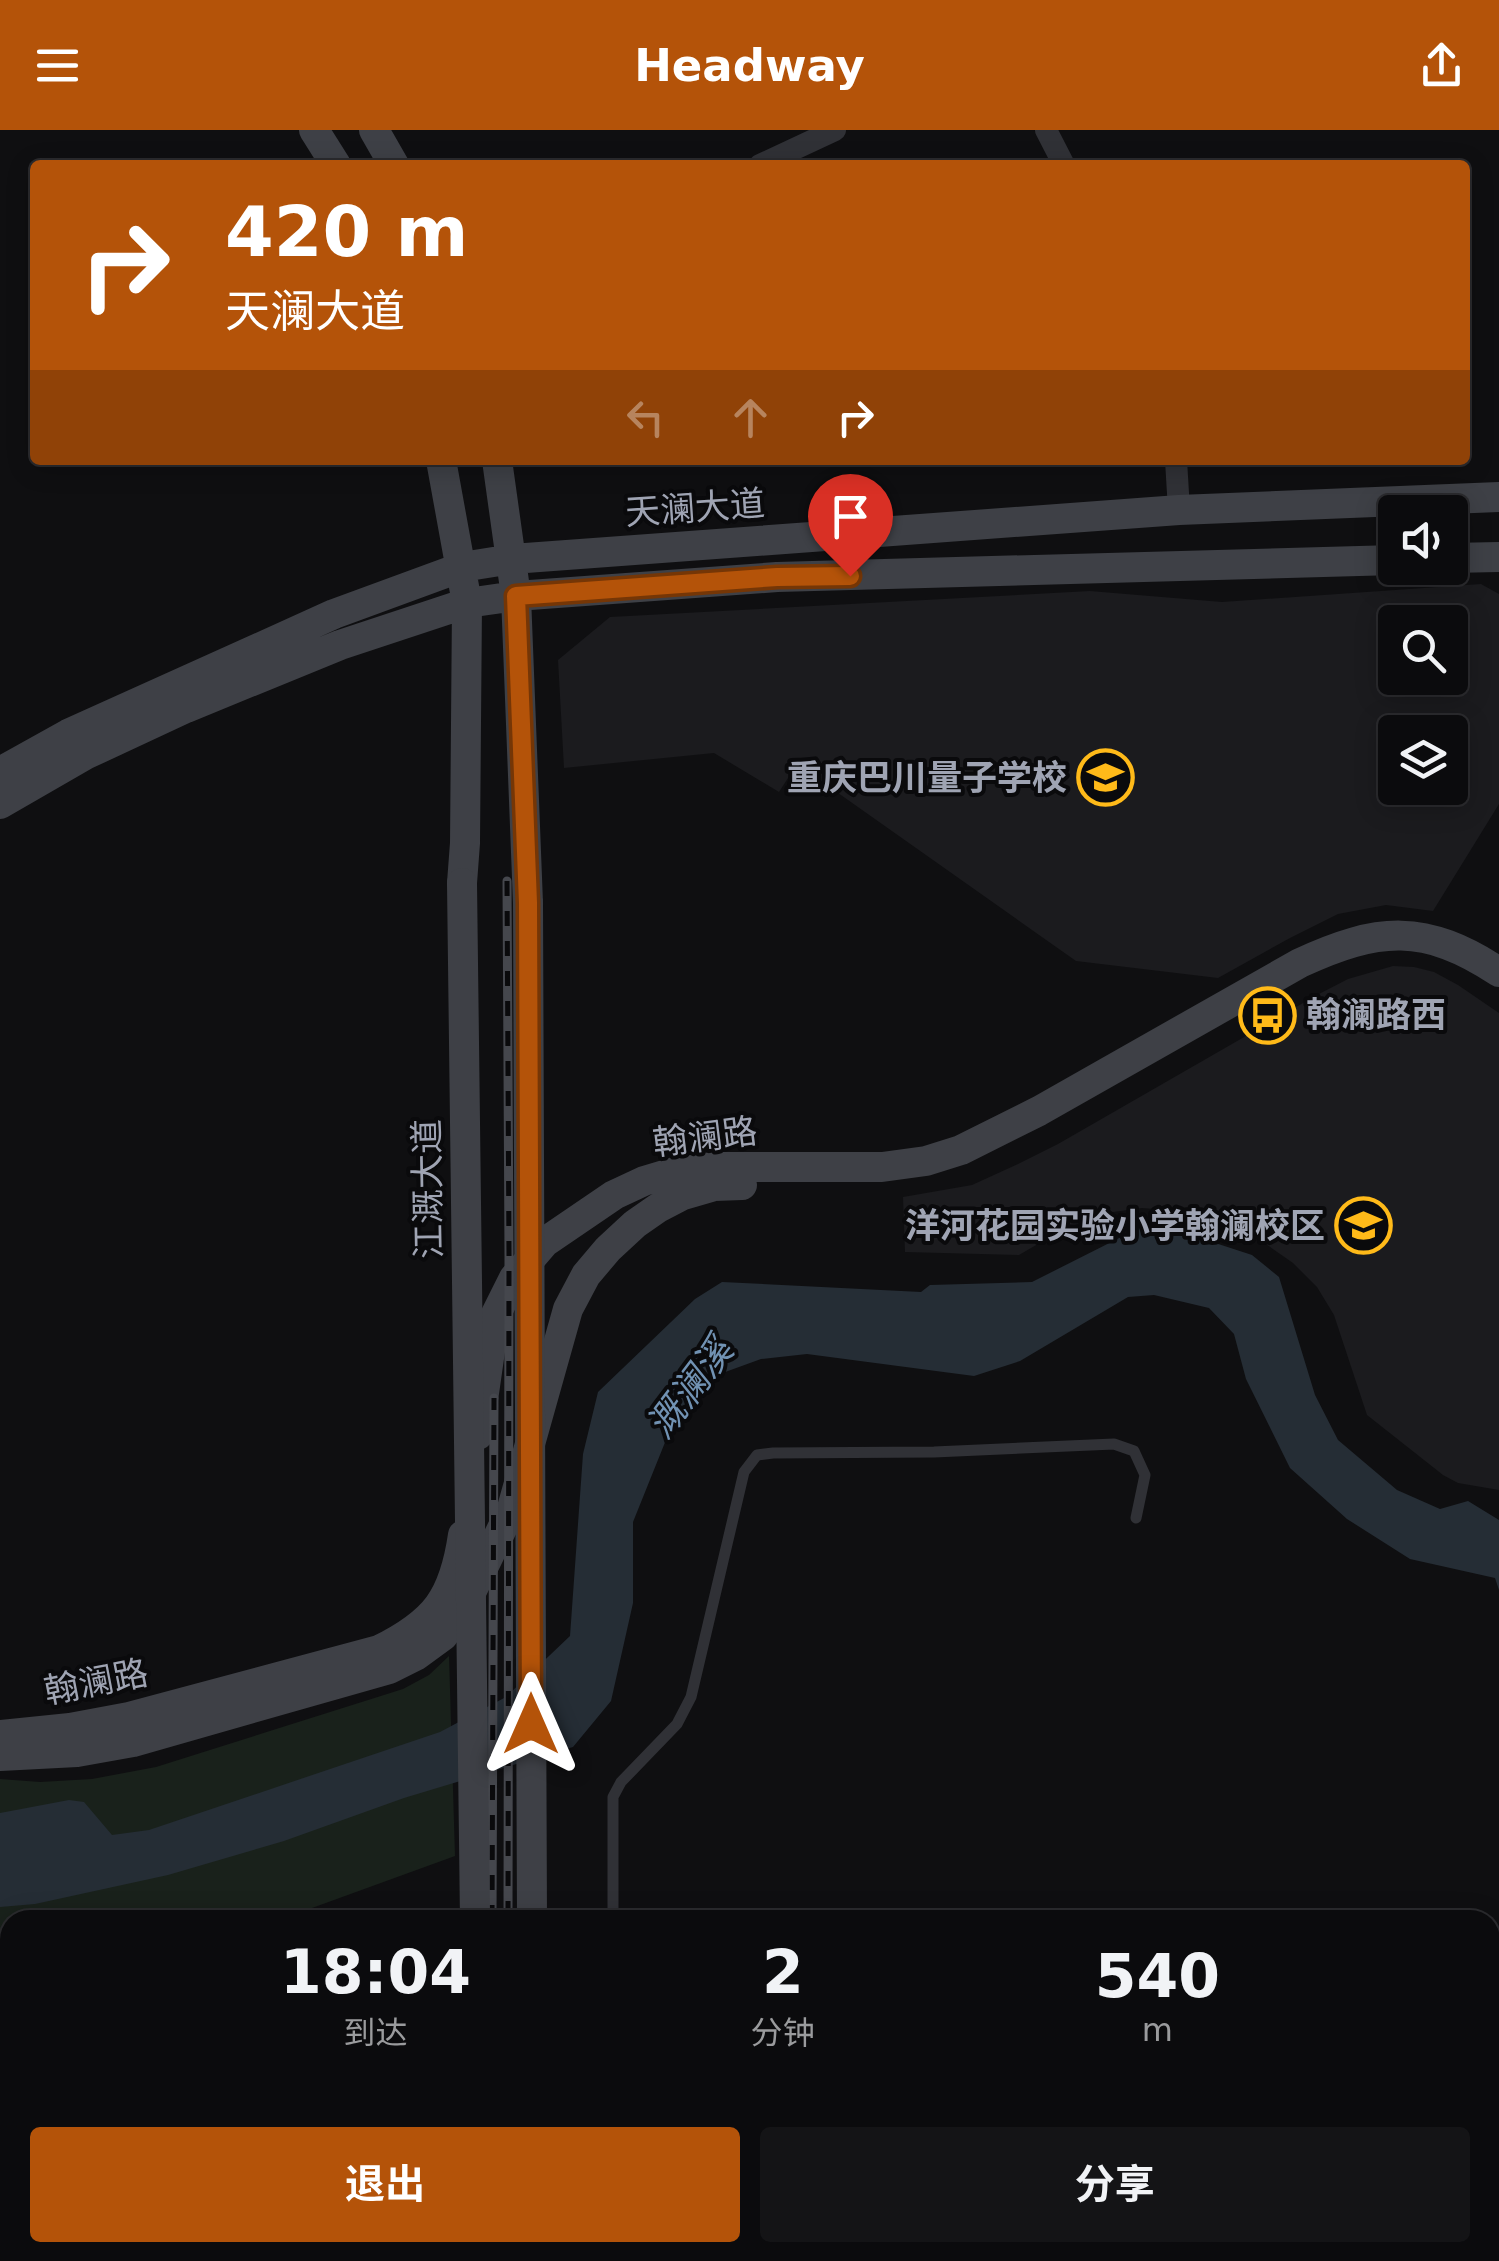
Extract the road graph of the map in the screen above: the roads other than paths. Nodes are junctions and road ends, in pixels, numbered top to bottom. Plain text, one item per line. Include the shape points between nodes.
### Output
1 (314, 130) edge
2 (374, 130) edge
3 (835, 130) edge
4 (1046, 130) edge
5 (333, 160) edge
6 (391, 160) edge
7 (771, 160) edge
8 (1061, 160) edge
9 (442, 465) edge
10 (497, 465) edge
11 (1176, 465) edge
12 (1499, 496) edge
13 (1179, 510) junction
14 (1499, 557) edge
15 (1468, 558) edge
16 (512, 559) junction
17 (1378, 560) edge
18 (462, 567) junction
19 (516, 596) junction
20 (467, 603) junction
21 (0, 772) edge
22 (0, 804) edge
23 (1499, 972) edge
24 (1499, 990) edge
25 (1136, 1518) dead end
26 (0, 1735) edge
27 (0, 1756) edge
28 (475, 1910) edge
29 (532, 1910) edge
30 (613, 1910) edge

1 - 5 street
2 - 6 street
3 - 7 street
4 - 8 street
9 - 18 street, 江溉大道
10 - 16 street
11 - 13 street
12 - 13 street, 天澜大道
13 - 16 street, 天澜大道
14 - 15 street
16 - 18 street, 天澜大道
16 - 19 street
17 - 19 street via 777,577
18 - 20 street, 江溉大道
18 - 21 street, 天澜大道 via 218,665
19 - 20 street
19 - 29 street, bridge via 528,903
20 - 22 street via 186,708
20 - 28 street, 江溉大道, bridge via 462,883
23 - 26 street, 翰澜路 via 1428,938 1364,939 1300,964 961,1150 882,1166 711,1166 644,1180 614,1195 546,1242 514,1278 496,1316 459,1566 426,1622 379,1650 186,1702 70,1728
24 - 27 street, 翰澜路 via 1422,952 1368,953 1309,976 969,1165 884,1183 714,1186 683,1194 622,1236 586,1274 568,1309 512,1508 464,1607 442,1636 389,1669 133,1742
25 - 30 lane via 1145,1476 1134,1452 1114,1444 757,1455 744,1472 691,1698 613,1797

